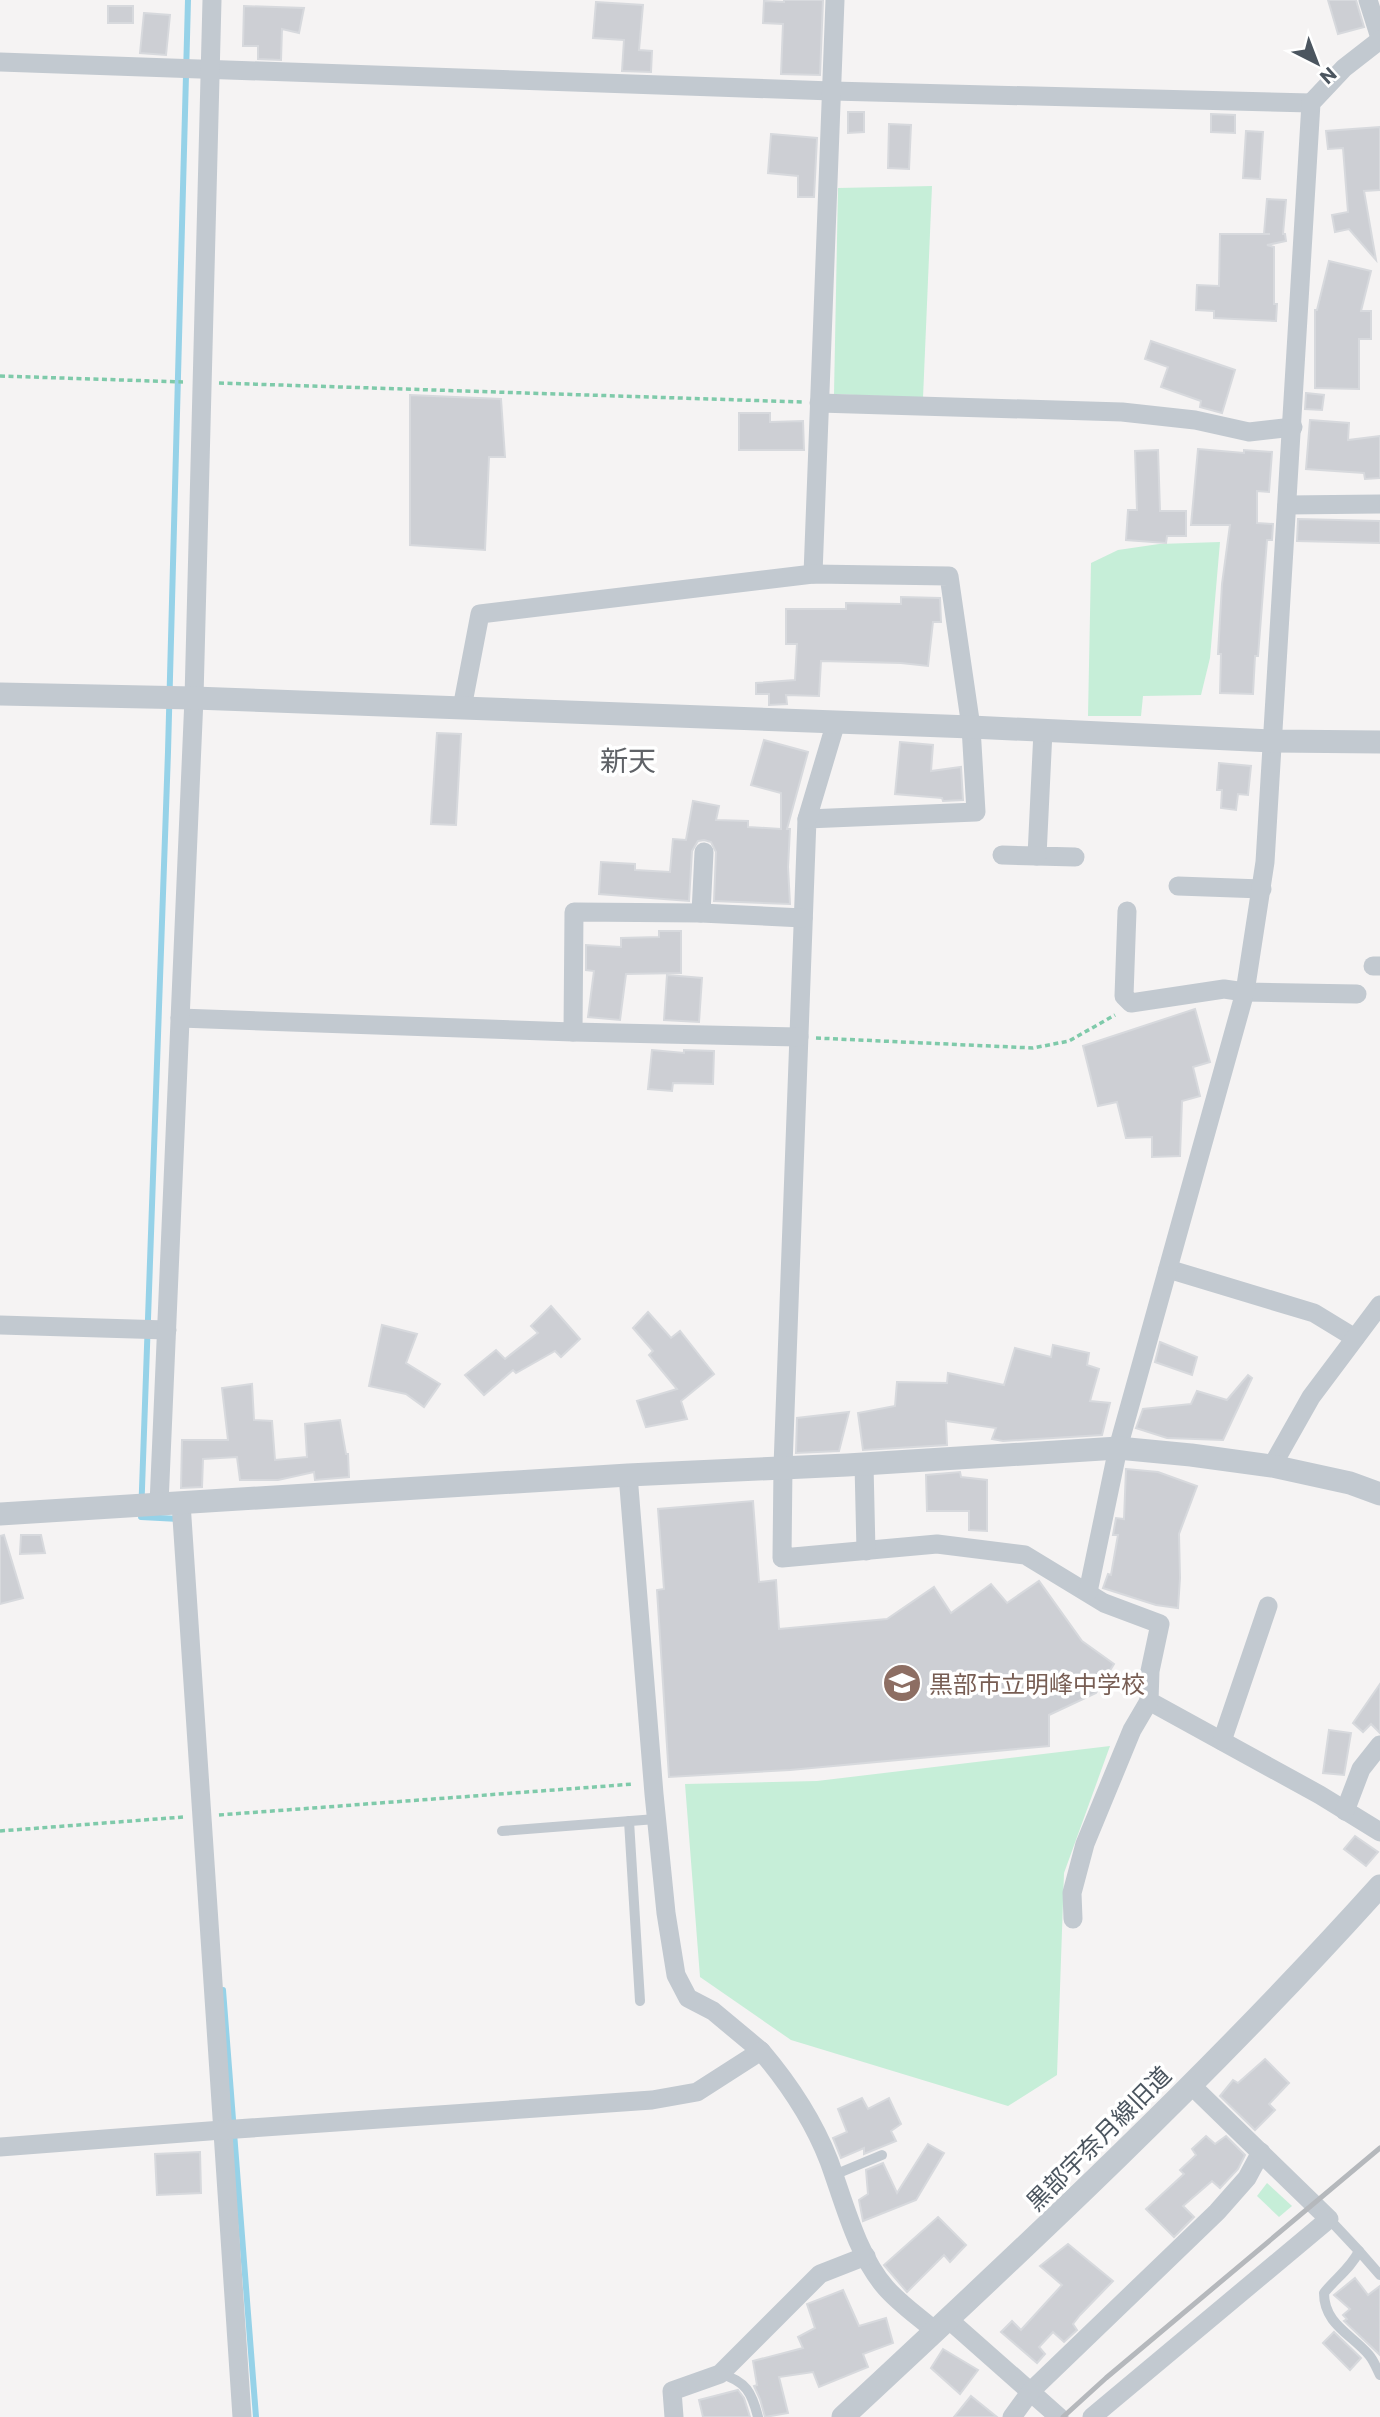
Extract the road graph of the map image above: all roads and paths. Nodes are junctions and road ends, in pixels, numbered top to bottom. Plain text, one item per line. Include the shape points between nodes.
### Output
1 (212, 0) edge
2 (835, 0) edge
3 (1368, 0) edge
4 (1380, 39) edge
5 (0, 62) edge
6 (209, 71) junction
7 (832, 92) junction
8 (1311, 103) junction
9 (0, 376) edge
10 (196, 382) junction
11 (819, 402) junction
12 (1293, 427) junction
13 (1380, 504) edge
14 (1287, 505) junction
15 (813, 573) junction
16 (0, 694) edge
17 (194, 698) junction
18 (462, 708) junction
19 (835, 722) junction
20 (971, 727) junction
21 (1043, 731) junction
22 (1273, 741) junction
23 (1380, 741) edge
24 (807, 820) junction
25 (704, 852) dead end
26 (1002, 855) dead end
27 (1037, 856) junction
28 (1075, 857) dead end
29 (1178, 886) dead end
30 (1262, 889) junction
31 (1127, 911) dead end
32 (701, 913) junction
33 (803, 918) junction
34 (1245, 992) junction
35 (1357, 994) dead end
36 (1130, 1003) junction
37 (180, 1018) junction
38 (573, 1032) junction
39 (799, 1037) junction
40 (1168, 1269) junction
41 (1380, 1305) edge
42 (0, 1325) edge
43 (166, 1331) junction
44 (1355, 1338) junction
45 (1118, 1448) junction
46 (864, 1464) junction
47 (783, 1466) junction
48 (1272, 1466) junction
49 (628, 1475) junction
50 (1380, 1494) edge
51 (170, 1503) junction
52 (0, 1514) edge
53 (866, 1551) junction
54 (1088, 1592) junction
55 (1268, 1606) dead end
56 (1149, 1701) junction
57 (1222, 1741) junction
58 (1380, 1745) edge
59 (653, 1783) junction
60 (1345, 1811) junction
61 (201, 1816) junction
62 (656, 1819) junction
63 (629, 1821) junction
64 (0, 1831) edge
65 (502, 1831) dead end
66 (1380, 1832) edge
67 (1380, 1886) edge
68 (1073, 1919) dead end
69 (640, 2001) dead end
70 (761, 2051) junction
71 (1190, 2084) junction
72 (222, 2130) junction
73 (0, 2147) edge
74 (1261, 2152) junction
75 (882, 2155) dead end
76 (834, 2175) junction
77 (1329, 2219) junction
78 (1359, 2251) junction
79 (866, 2256) junction
80 (1380, 2275) edge
81 (942, 2325) junction
82 (720, 2374) junction
83 (1380, 2375) edge
84 (1031, 2391) junction
85 (242, 2417) edge
86 (674, 2417) edge
87 (758, 2417) edge
88 (843, 2417) edge
89 (1012, 2417) edge
90 (1059, 2417) edge
91 (1092, 2417) edge

1 - 6 street
2 - 7 street
3 - 4 street
4 - 8 street
5 - 6 street
6 - 7 street
6 - 10 street
7 - 8 street
7 - 11 street
8 - 12 street
9 - 10 path
10 - 11 path
10 - 17 street
11 - 12 street via 1122,412 1249,432
11 - 15 street
12 - 14 street
13 - 14 street
14 - 22 street
15 - 18 street via 480,614
15 - 20 street via 949,576
16 - 17 street
17 - 18 street
17 - 37 street
18 - 19 street
19 - 20 street
19 - 24 street
20 - 21 street
20 - 24 street via 976,813
21 - 22 street
21 - 27 street
22 - 23 street
22 - 30 street
24 - 33 street
25 - 32 street
26 - 27 street
27 - 28 street
29 - 30 street
30 - 34 street
31 - 36 street via 1124,996
32 - 33 street
32 - 38 street via 575,912
33 - 39 street
34 - 35 street
34 - 36 street via 1224,989
34 - 40 street
36 - 39 path via 1110,1020 1069,1041 1033,1048
37 - 38 street
37 - 43 street
38 - 39 street
39 - 47 street
40 - 44 street via 1314,1313
40 - 45 street
41 - 44 street
42 - 43 street
43 - 51 street
44 - 48 street via 1311,1397
45 - 46 street
45 - 48 street
45 - 54 street
46 - 47 street
46 - 53 street
47 - 49 street
47 - 53 street via 782,1558
48 - 50 street
49 - 51 street
49 - 59 street
51 - 52 street
51 - 61 street
53 - 54 street via 937,1544 1025,1555
54 - 56 street via 1104,1603 1160,1624
55 - 57 street
56 - 57 street
56 - 68 street via 1132,1730 1086,1844 1072,1893
57 - 60 street
58 - 60 street via 1361,1769
59 - 61 path
59 - 62 street
60 - 66 street
61 - 64 path
61 - 72 street
62 - 63 lane
62 - 70 street via 676,1975 688,1998 713,2011
63 - 65 lane
63 - 69 lane
67 - 71 street, 黒部宇奈月線旧道
70 - 72 street via 697,2092 652,2100
70 - 76 street via 802,2105
71 - 74 street
71 - 81 street, 黒部宇奈月線旧道
72 - 73 street
72 - 85 street
74 - 77 street
74 - 84 street via 1247,2178 1217,2212
75 - 76 lane
76 - 79 street
77 - 78 lane
77 - 91 street
78 - 80 lane
78 - 83 lane via 1353,2264 1324,2292 1324,2305 1337,2327 1371,2357
79 - 81 street via 886,2288
79 - 82 street via 820,2274
81 - 84 street
81 - 88 street, 黒部宇奈月線旧道
82 - 86 street via 672,2391
82 - 87 lane via 747,2386
84 - 89 street
84 - 90 street

